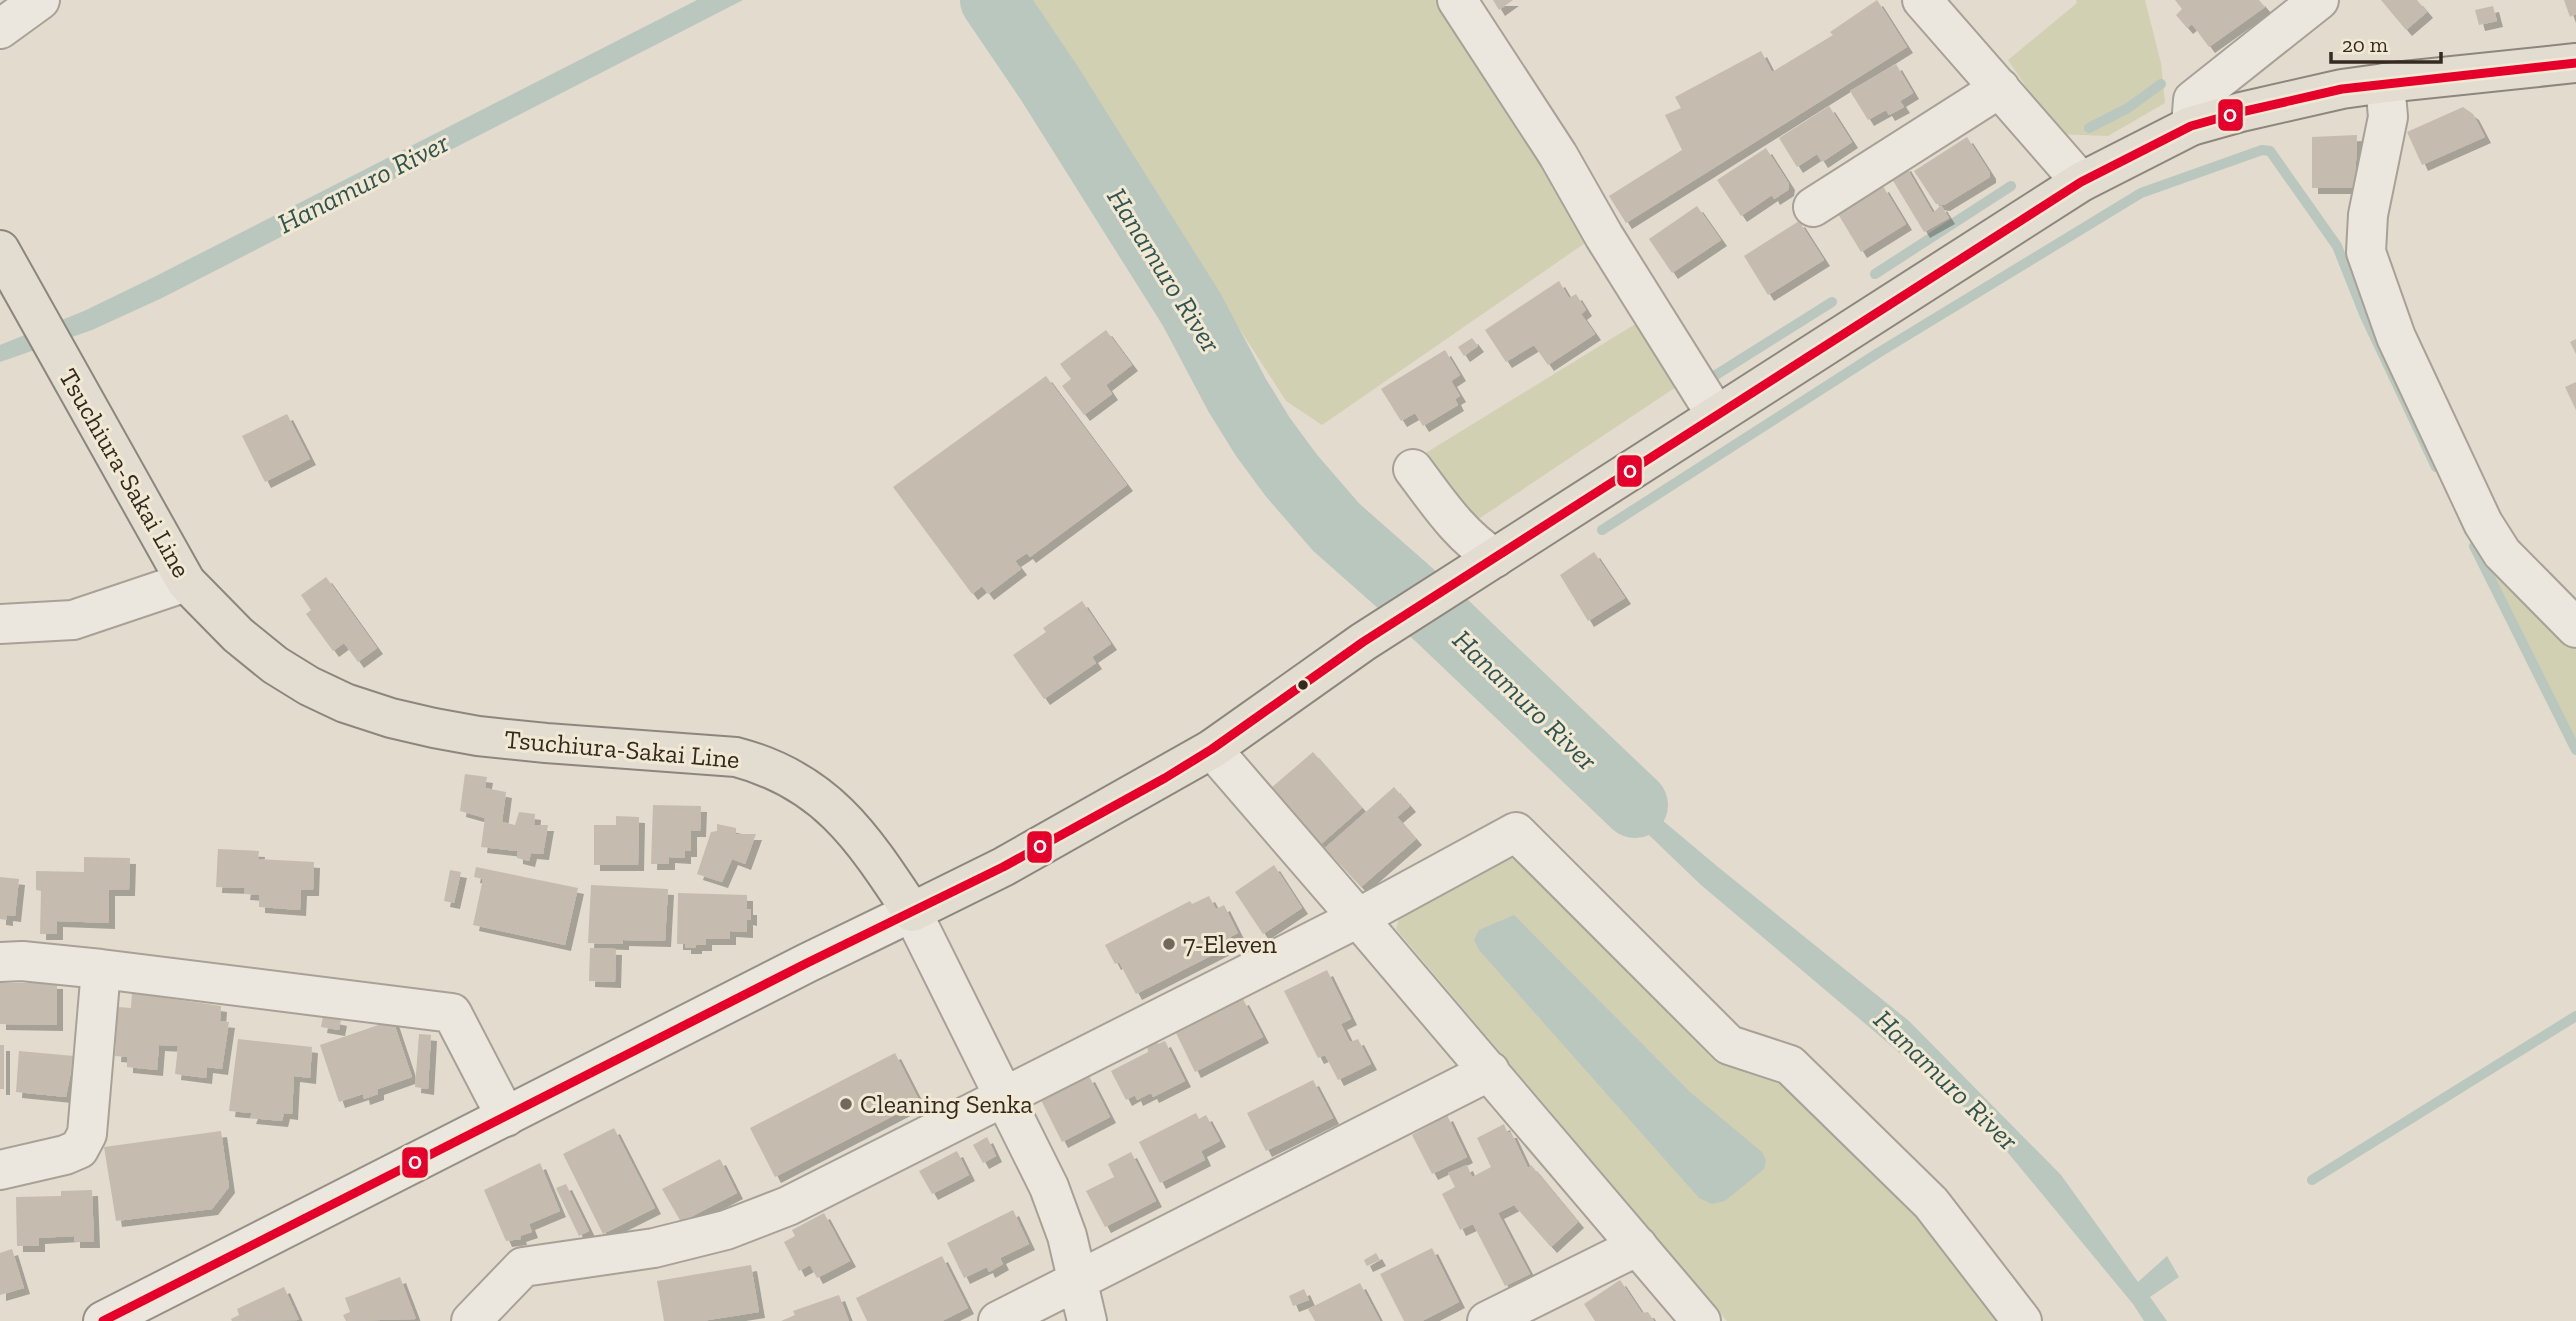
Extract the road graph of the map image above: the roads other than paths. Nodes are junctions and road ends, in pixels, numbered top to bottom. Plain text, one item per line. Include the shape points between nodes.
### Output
1 (40, 0) edge
2 (1457, 0) edge
3 (1922, 0) edge
4 (2319, 0) edge
5 (0, 29) edge
6 (2576, 63) edge
7 (2385, 83) junction
8 (2000, 88) junction
9 (2191, 126) junction
10 (2081, 182) junction
11 (1814, 207) dead end
12 (0, 250) edge
13 (1716, 415) junction
14 (1413, 469) dead end
15 (1486, 564) junction
16 (186, 582) junction
17 (0, 624) edge
18 (2576, 628) edge
19 (1212, 749) junction
20 (912, 912) junction
21 (1358, 918) junction
22 (0, 962) edge
23 (101, 969) junction
24 (1490, 1071) junction
25 (1005, 1095) junction
26 (506, 1117) junction
27 (0, 1170) edge
28 (1638, 1246) junction
29 (1078, 1281) junction
30 (103, 1321) edge
31 (471, 1321) edge
32 (998, 1321) edge
33 (1087, 1321) edge
34 (1487, 1321) edge
35 (1701, 1321) edge
36 (2022, 1321) edge

1 - 5 street
2 - 13 street via 1558,155
3 - 8 street
4 - 9 street via 2193,100
6 - 7 main road
7 - 9 main road via 2299,98
7 - 18 street via 2388,117 2368,215 2366,252 2396,337 2490,533 2502,553
8 - 10 street
8 - 11 street
9 - 10 main road
10 - 13 main road
12 - 16 main road, Tsuchiura-Sakai Line
13 - 15 main road
14 - 15 street
15 - 19 main road via 1363,642
16 - 17 street via 73,620
16 - 20 main road, Tsuchiura-Sakai Line via 275,665 345,703 391,718 478,736 736,757 766,765 793,778 835,811 869,846
19 - 20 main road
19 - 21 street
20 - 25 street
20 - 26 street
21 - 24 street
21 - 25 street
21 - 36 street via 1516,832 1728,1045 1790,1065 1931,1203
22 - 23 street
23 - 26 street via 452,1013
23 - 27 street via 87,1134 79,1149 65,1155
24 - 28 street
24 - 29 street
25 - 29 street via 1049,1187
25 - 31 street via 788,1206 726,1230 654,1248 523,1268
26 - 30 street
28 - 34 street
28 - 35 street
29 - 32 street
29 - 33 street

